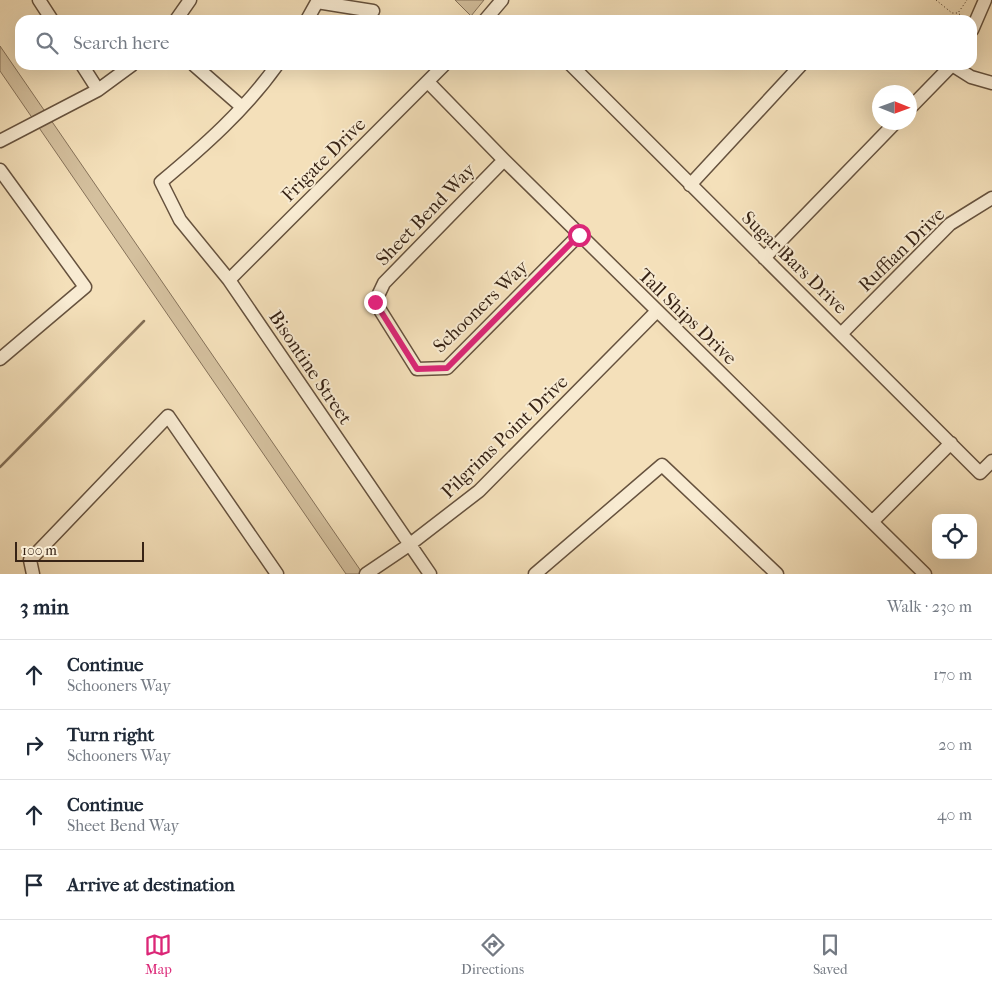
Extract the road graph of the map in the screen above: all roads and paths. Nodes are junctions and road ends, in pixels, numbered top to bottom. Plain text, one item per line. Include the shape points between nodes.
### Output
1 (38, 0) edge
2 (190, 0) edge
3 (936, 0) edge
4 (967, 0) edge
5 (985, 0) edge
6 (497, 2) edge
7 (373, 10) dead end
8 (958, 13) joint
9 (48, 15) edge
10 (180, 15) edge
11 (310, 15) edge
12 (489, 15) edge
13 (975, 15) edge
14 (85, 70) edge
15 (125, 70) edge
16 (200, 70) edge
17 (273, 70) edge
18 (439, 70) edge
19 (576, 70) edge
20 (796, 70) edge
21 (947, 70) edge
22 (960, 70) edge
23 (428, 82) junction
24 (992, 83) edge
25 (98, 90) junction
26 (917, 101) edge
27 (242, 107) junction
28 (888, 130) edge
29 (0, 141) edge
30 (504, 160) junction
31 (0, 170) edge
32 (690, 185) junction
33 (992, 198) edge
34 (579, 235) junction
35 (764, 258) junction
36 (229, 280) junction
37 (657, 311) junction
38 (841, 334) junction
39 (404, 348) joint
40 (0, 359) edge
41 (952, 443) junction
42 (992, 461) edge
43 (872, 522) junction
44 (409, 545) junction
45 (33, 574) edge
46 (277, 574) edge
47 (366, 574) edge
48 (430, 574) edge
49 (535, 574) edge
50 (777, 574) edge
51 (924, 574) edge

1 - 9 street
2 - 10 street
3 - 8 path via 948,11
4 - 8 path
5 - 13 street
6 - 12 street
7 - 11 street via 317,2
14 - 25 street
15 - 25 street
16 - 27 street
17 - 27 street
18 - 23 street, Frigate Drive
19 - 32 street, Sugar Bars Drive
20 - 32 street
21 - 26 street
22 - 24 street
23 - 30 street, Tall Ships Drive
23 - 36 street, Frigate Drive
25 - 29 street
27 - 36 street, Bisontine Street via 161,182 180,220
28 - 35 street
30 - 34 street, Tall Ships Drive
30 - 39 street, Sheet Bend Way via 384,283 375,302
31 - 40 street via 85,286
32 - 35 street, Sugar Bars Drive
33 - 38 street, Ruffian Drive via 950,224
34 - 37 street, Tall Ships Drive
34 - 39 street, Schooners Way via 447,368 417,369
35 - 38 street, Sugar Bars Drive
36 - 44 street, Bisontine Street
37 - 43 street, Tall Ships Drive
37 - 44 street, Pilgrims Point Drive via 479,491
38 - 41 street, Sugar Bars Drive
41 - 42 street, Sugar Bars Drive via 980,473
41 - 43 street
43 - 51 street, Tall Ships Drive
44 - 47 street, Pilgrims Point Drive
44 - 48 street, Bisontine Street
45 - 46 street via 30,560 168,416
49 - 50 street via 662,465

